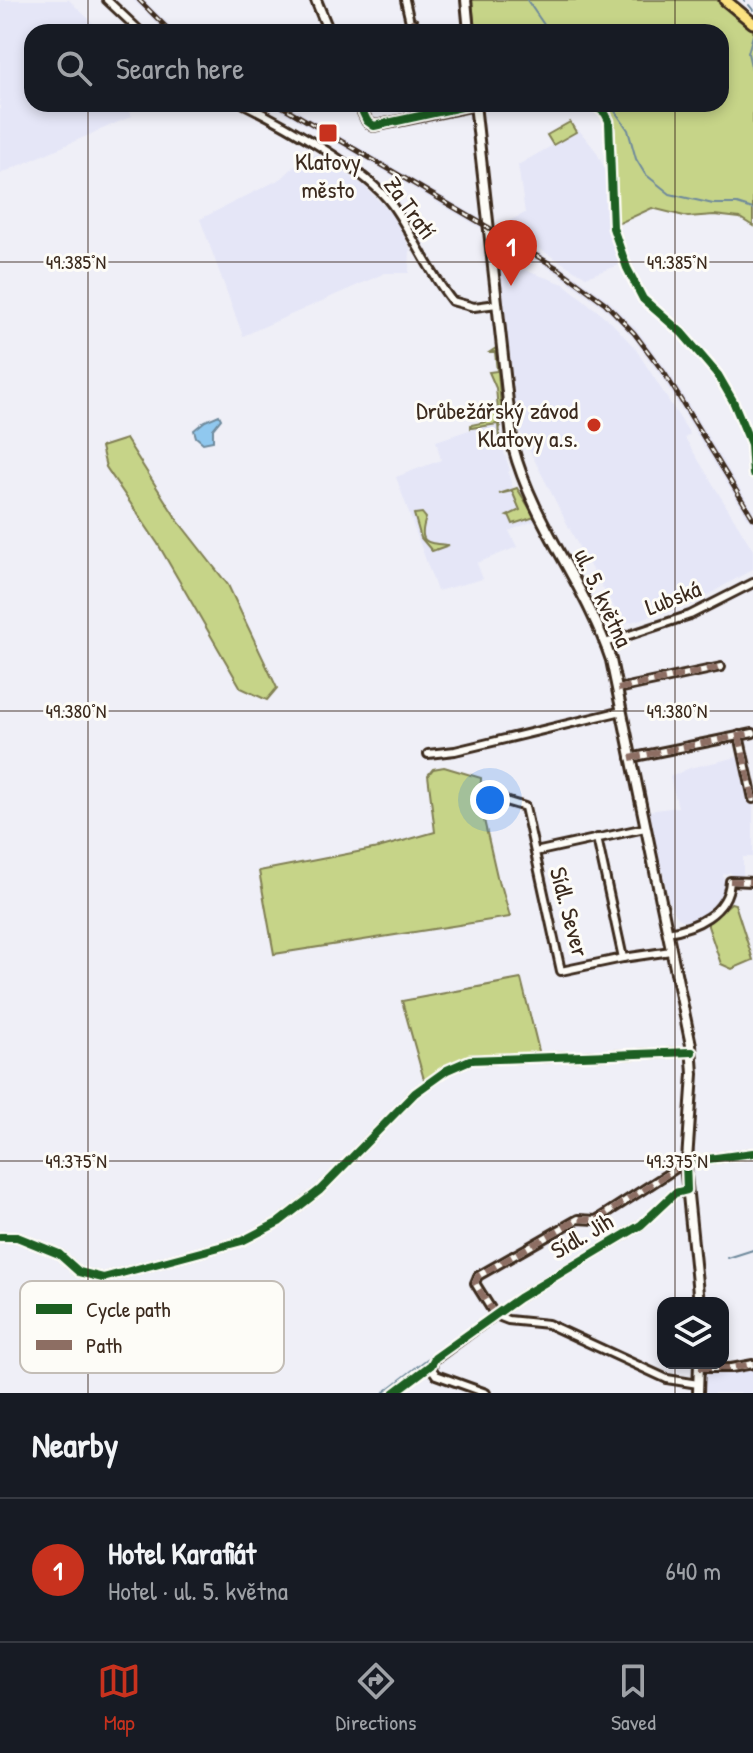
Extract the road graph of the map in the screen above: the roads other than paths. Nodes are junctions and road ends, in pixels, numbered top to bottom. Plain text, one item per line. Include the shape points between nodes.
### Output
1 (107, 0) edge
2 (316, 0) edge
3 (405, 0) edge
4 (466, 0) edge
5 (725, 0) edge
6 (753, 23) edge
7 (132, 24) edge
8 (326, 24) edge
9 (414, 24) edge
10 (468, 24) edge
11 (258, 112) edge
12 (363, 112) edge
13 (439, 112) edge
14 (477, 112) edge
15 (497, 304) junction
16 (753, 583) edge
17 (605, 643) junction
18 (721, 667) dead end
19 (618, 689) junction
20 (622, 711) junction
21 (753, 733) edge
22 (739, 735) junction
23 (428, 754) dead end
24 (630, 758) junction
25 (482, 794) dead end
26 (753, 799) edge
27 (645, 828) junction
28 (597, 838) junction
29 (535, 852) junction
30 (753, 882) edge
31 (667, 932) junction
32 (671, 951) junction
33 (623, 958) junction
34 (692, 1052) junction
35 (753, 1153) edge
36 (686, 1162) junction
37 (687, 1190) junction
38 (0, 1237) edge
39 (698, 1297) edge
40 (495, 1315) junction
41 (753, 1364) edge
42 (729, 1368) edge
43 (698, 1388) edge
44 (486, 1393) edge

1 - 7 street
2 - 8 street
3 - 9 street
4 - 10 street
5 - 6 main road
11 - 15 street, Za Tratí via 382,192 452,301 474,307
12 - 13 street via 374,126
14 - 15 street, ul. 5. května
15 - 17 street, ul. 5. května via 515,455
16 - 17 street, Lubská via 690,615
17 - 19 street, ul. 5. května
18 - 19 street
19 - 20 street, ul. 5. května
20 - 23 street
20 - 24 street, ul. 5. května
21 - 22 street
22 - 24 street
22 - 26 street
24 - 27 street, ul. 5. května
25 - 29 street, Sídl. Sever via 525,807
27 - 28 street, Sídl. Sever
27 - 31 street, ul. 5. května
28 - 29 street, Sídl. Sever
28 - 33 street, Sídl. Sever
29 - 33 street, Sídl. Sever via 561,971
30 - 31 street via 730,881 724,901 706,919 689,929
31 - 32 street, ul. 5. května
32 - 33 street, Sídl. Sever
32 - 34 street, ul. 5. května
34 - 36 street, ul. 5. května
34 - 38 street via 470,1060 415,1093 320,1190 279,1222 242,1241 103,1278 79,1272 59,1254 17,1237
35 - 36 street
36 - 37 street, ul. 5. května
36 - 40 street via 596,1220 578,1219 478,1276 475,1283
37 - 39 street, ul. 5. května
37 - 40 street, Sídl. Jih via 675,1193 641,1225
40 - 43 street via 548,1324
40 - 44 street, Sídl. Jih via 431,1365 436,1375
41 - 42 street

